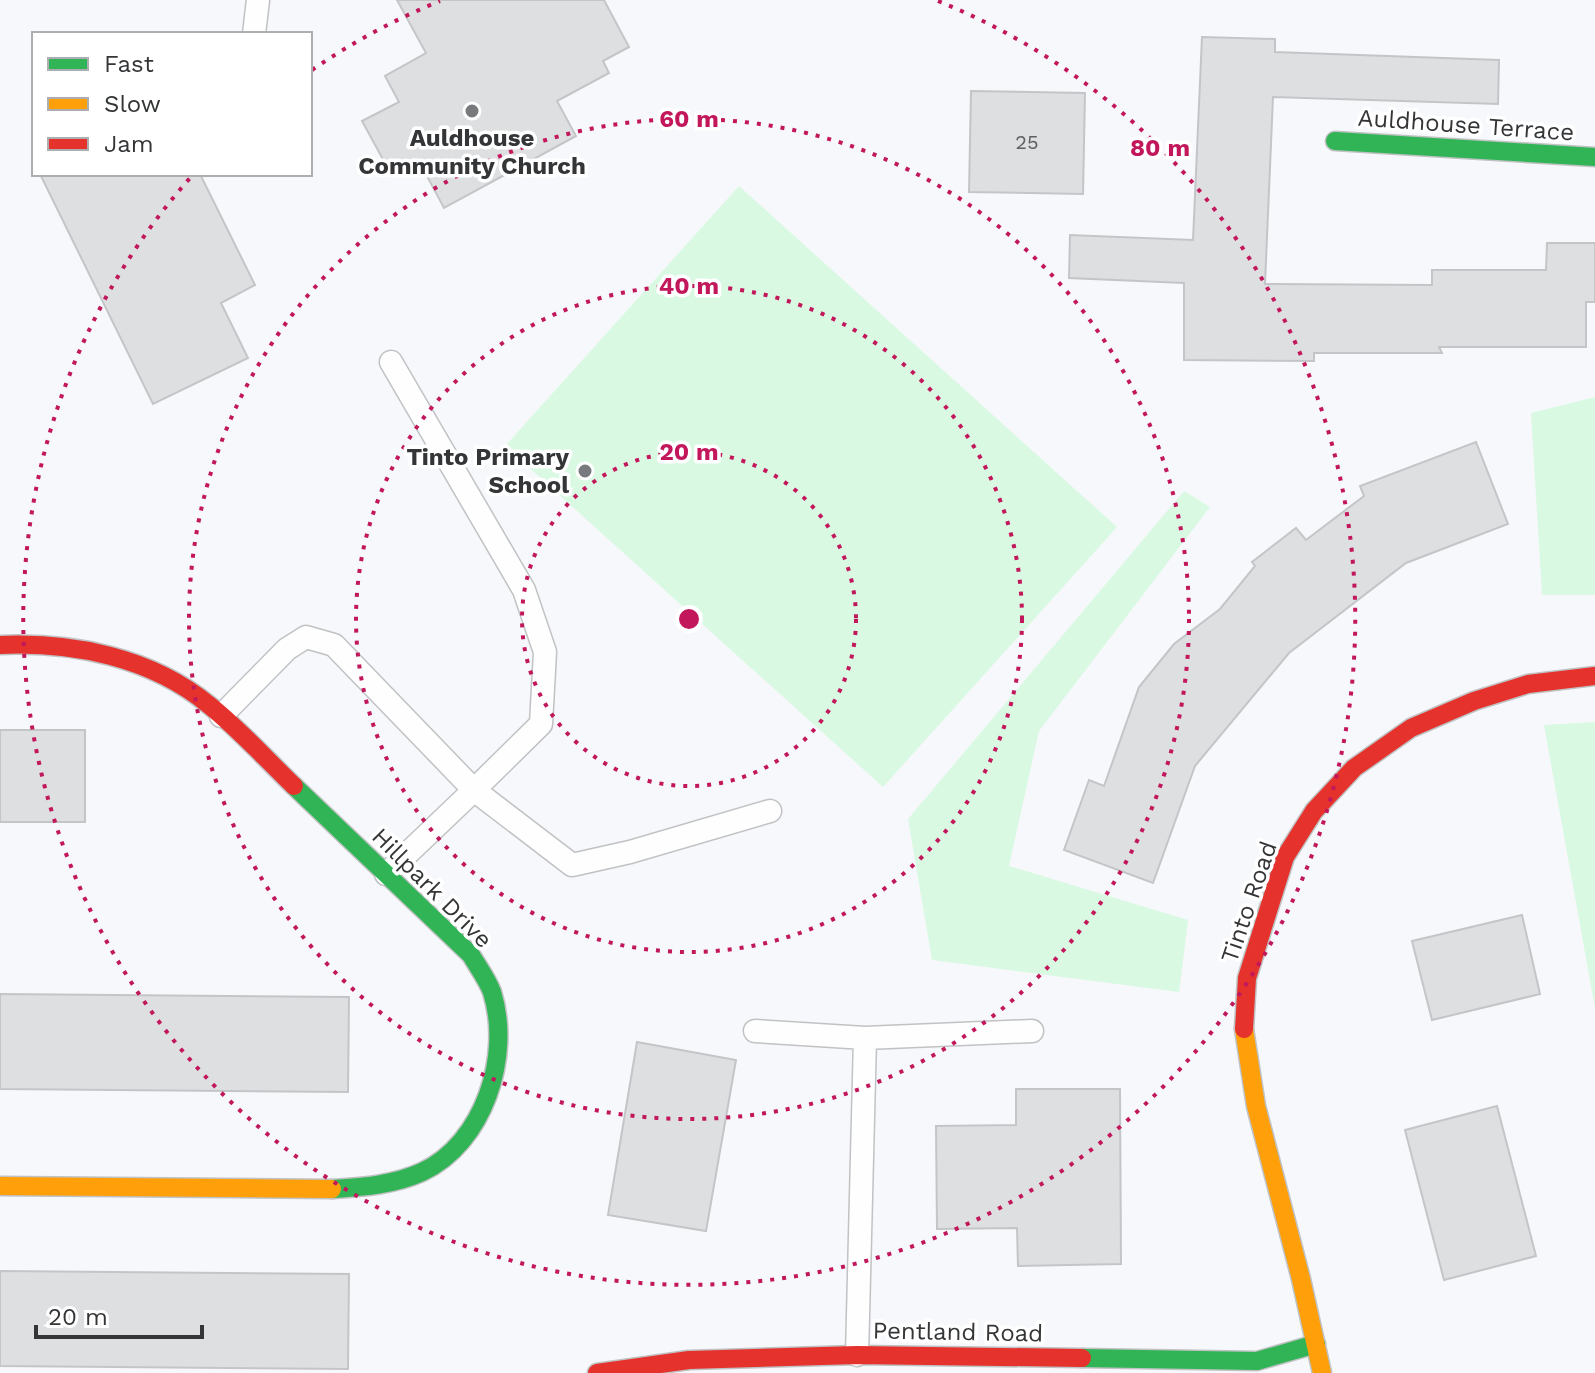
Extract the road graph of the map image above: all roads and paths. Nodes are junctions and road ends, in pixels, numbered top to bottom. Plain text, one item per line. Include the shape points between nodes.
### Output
1 (258, 0) edge
2 (254, 32) edge
3 (1335, 141) dead end
4 (1595, 157) edge
5 (391, 362) dead end
6 (0, 645) edge
7 (1595, 676) edge
8 (221, 716) junction
9 (474, 790) junction
10 (770, 811) dead end
11 (386, 874) junction
12 (755, 1031) dead end
13 (1032, 1031) dead end
14 (865, 1038) junction
15 (0, 1186) edge
16 (1316, 1344) junction
17 (857, 1355) junction
18 (597, 1373) edge
19 (1322, 1373) edge

1 - 2 lane
3 - 4 street, Auldhouse Terrace
5 - 9 lane via 524,590 545,652 541,724
6 - 8 street, Hillpark Drive via 74,648 128,661 170,678
7 - 16 street, Tinto Road via 1528,684 1411,728 1354,768 1314,811 1285,857 1247,978 1244,1039
8 - 9 lane via 287,649 306,637 334,645
8 - 11 street, Hillpark Drive
9 - 10 lane via 572,865
9 - 11 lane
11 - 15 street, Hillpark Drive via 471,955 492,992 500,1033 485,1102 461,1140 436,1164 404,1178 316,1190
12 - 14 lane
13 - 14 lane
14 - 17 lane
16 - 17 street, Pentland Road via 1257,1361
16 - 19 street, Tinto Road
17 - 18 street, Pentland Road via 689,1360

